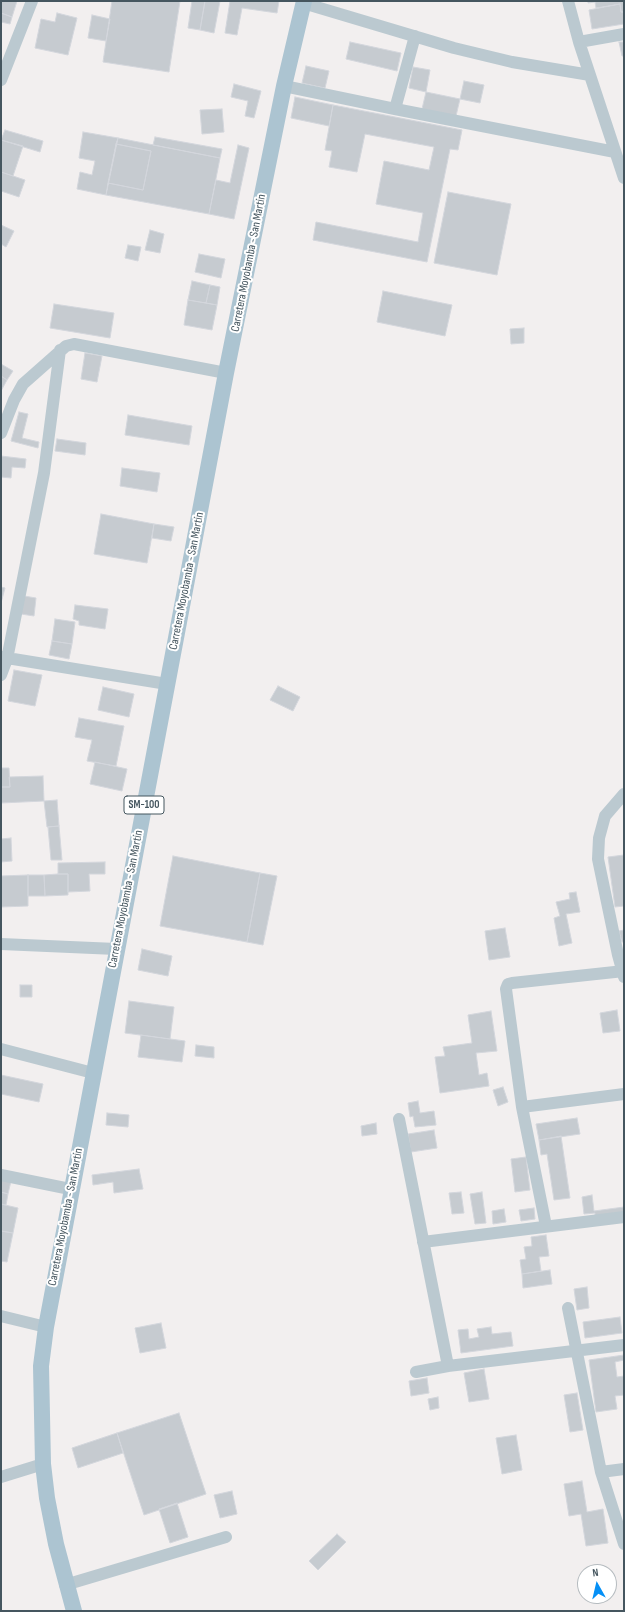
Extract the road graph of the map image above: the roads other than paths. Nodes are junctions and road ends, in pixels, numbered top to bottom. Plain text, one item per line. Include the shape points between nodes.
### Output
1 (32, 1) edge
2 (568, 1) edge
3 (303, 2) edge
4 (624, 34) edge
5 (415, 36) junction
6 (579, 42) junction
7 (590, 75) junction
8 (1, 80) edge
9 (284, 86) junction
10 (395, 109) junction
11 (615, 152) junction
12 (624, 178) edge
13 (60, 350) junction
14 (226, 373) junction
15 (1, 433) edge
16 (4, 658) edge
17 (1, 674) edge
18 (167, 684) junction
19 (624, 794) edge
20 (1, 944) edge
21 (116, 949) junction
22 (624, 973) edge
23 (1, 1049) edge
24 (94, 1073) junction
25 (624, 1094) edge
26 (522, 1107) junction
27 (399, 1119) dead end
28 (1, 1174) edge
29 (70, 1189) junction
30 (624, 1217) edge
31 (546, 1226) junction
32 (423, 1242) junction
33 (568, 1308) dead end
34 (1, 1316) edge
35 (46, 1327) junction
36 (624, 1345) edge
37 (578, 1351) junction
38 (448, 1366) junction
39 (416, 1372) dead end
40 (43, 1464) junction
41 (624, 1469) edge
42 (601, 1472) junction
43 (1, 1477) edge
44 (226, 1537) dead end
45 (624, 1544) edge
46 (66, 1585) junction
47 (74, 1611) edge

1 - 8 street
2 - 6 street
3 - 5 street
3 - 9 main road, Carretera Moyobamba - San Martín / SM-100
4 - 6 street
5 - 7 street via 512,62
5 - 10 street
6 - 7 street
7 - 11 street
9 - 10 street
9 - 14 main road, Carretera Moyobamba - San Martín / SM-100
10 - 11 street
11 - 12 street
13 - 14 street via 74,344
13 - 15 street via 23,384
13 - 16 street via 44,473
14 - 18 main road, Carretera Moyobamba - San Martín / SM-100
16 - 17 street
16 - 18 street
18 - 21 main road, Carretera Moyobamba - San Martín / SM-100
19 - 22 street via 605,816 599,838 598,859
20 - 21 street
21 - 24 main road, Carretera Moyobamba - San Martín / SM-100
22 - 26 street via 508,984 506,989
23 - 24 street
24 - 29 main road, Carretera Moyobamba - San Martín / SM-100
25 - 26 street
26 - 31 street
27 - 32 street
28 - 29 street
29 - 35 main road, Carretera Moyobamba - San Martín / SM-100
30 - 31 street
31 - 32 street
32 - 38 street
33 - 37 street
34 - 35 street
35 - 40 main road, Carretera Moyobamba - San Martín / SM-100 via 41,1366
36 - 37 street
37 - 38 street
37 - 42 street
38 - 39 street
40 - 43 street
40 - 46 main road, Carretera Moyobamba - San Martín / SM-100 via 47,1498
41 - 42 street
42 - 45 street
44 - 46 street
46 - 47 main road, Carretera Moyobamba - San Martín / SM-100

